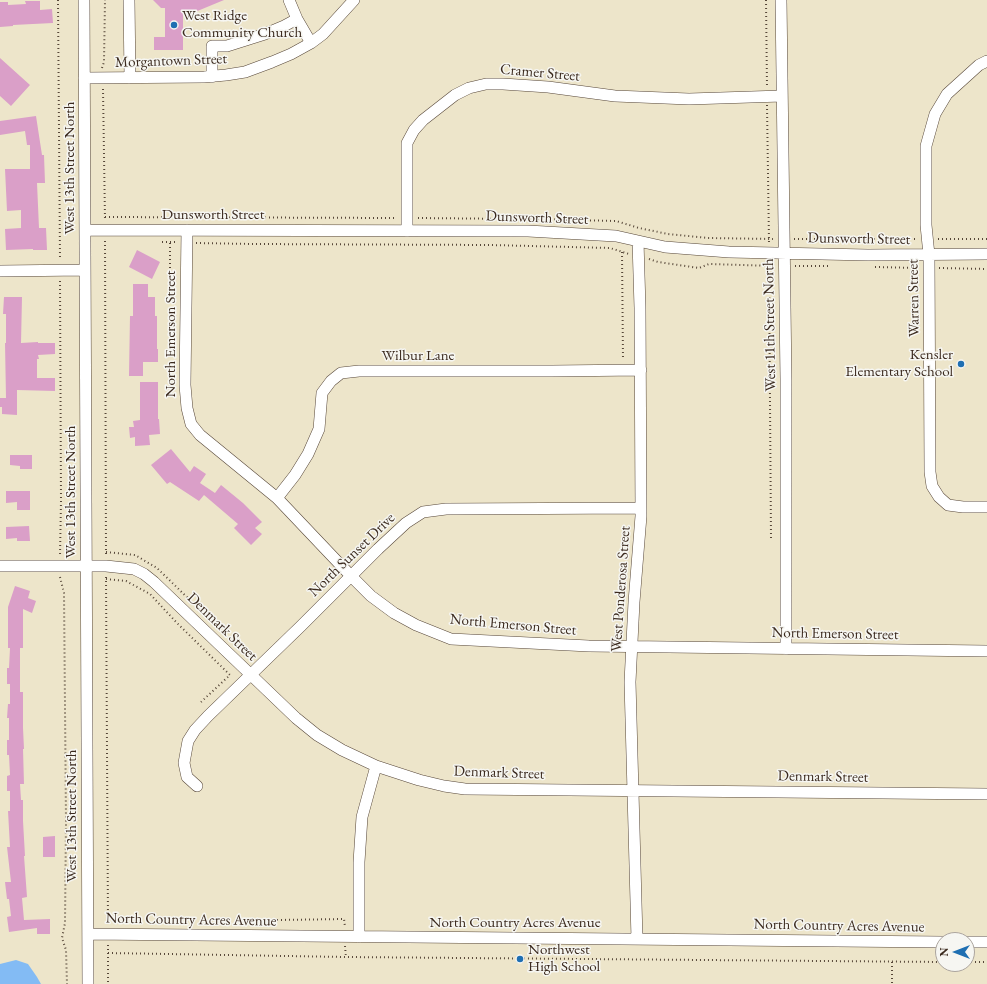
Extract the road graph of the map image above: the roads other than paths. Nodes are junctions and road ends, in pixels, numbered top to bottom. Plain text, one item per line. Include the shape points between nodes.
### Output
1 (84, 0) edge
2 (129, 0) edge
3 (289, 0) edge
4 (354, 0) edge
5 (781, 0) edge
6 (297, 19) junction
7 (311, 43) junction
8 (987, 61) edge
9 (212, 77) junction
10 (84, 78) junction
11 (130, 78) junction
12 (782, 96) junction
13 (85, 230) junction
14 (187, 230) junction
15 (407, 231) junction
16 (638, 241) junction
17 (784, 253) junction
18 (929, 254) junction
19 (987, 254) edge
20 (85, 270) junction
21 (0, 271) edge
22 (641, 370) junction
23 (277, 498) junction
24 (987, 507) edge
25 (641, 508) junction
26 (0, 566) edge
27 (86, 566) junction
28 (351, 576) junction
29 (632, 647) junction
30 (786, 649) junction
31 (987, 651) edge
32 (251, 675) junction
33 (376, 766) junction
34 (197, 786) dead end
35 (633, 791) junction
36 (987, 794) edge
37 (88, 934) junction
38 (359, 937) junction
39 (637, 939) junction
40 (935, 942) edge
41 (975, 942) edge
42 (987, 942) edge
43 (88, 984) edge

1 - 10 street, West 13th Street North
2 - 11 street
3 - 6 street
4 - 7 street, Morgantown Street via 323,34
5 - 12 street, West 11th Street North
6 - 7 street
6 - 9 street via 258,37 227,46 212,46
7 - 9 street, Morgantown Street via 291,54 245,72
8 - 18 street, Warren Street via 979,65 947,94 935,114 926,146 926,225
9 - 11 street, Morgantown Street
10 - 11 street, Morgantown Street
10 - 13 street, West 13th Street North
12 - 15 street, Cramer Street via 689,99 615,96 503,84 486,84 470,88 455,95 423,120 407,143
12 - 17 street, West 11th Street North
13 - 14 street, Dunsworth Street
13 - 20 street, West 13th Street North
14 - 15 street, Dunsworth Street
14 - 23 street, North Emerson Street via 185,385 191,424 200,435
15 - 16 street, Dunsworth Street via 528,231 616,236
16 - 17 street, Dunsworth Street via 665,247
16 - 22 street, West Ponderosa Street
17 - 18 street, Dunsworth Street
17 - 30 street, West 11th Street North
18 - 19 street, Dunsworth Street
18 - 24 street, Warren Street via 932,486 948,505
20 - 21 street
20 - 27 street, West 13th Street North
22 - 23 street, Wilbur Lane via 341,373 322,393 319,429 308,454
22 - 25 street, West Ponderosa Street
23 - 28 street, North Emerson Street
25 - 28 street, North Sunset Drive via 446,509 423,512 406,523
25 - 29 street, West Ponderosa Street
26 - 27 street, Denmark Street
27 - 32 street, Denmark Street via 134,569 144,574
27 - 37 street, West 13th Street North
28 - 29 street, North Emerson Street via 371,596 394,613 451,639
28 - 32 street, North Sunset Drive
29 - 30 street, North Emerson Street
29 - 35 street, West Ponderosa Street via 630,682
30 - 31 street, North Emerson Street
32 - 33 street, Denmark Street via 317,735
32 - 34 street, North Sunset Drive via 208,716 188,741 184,763 187,777
33 - 35 street, Denmark Street via 418,780 465,789
33 - 38 street via 362,817
35 - 36 street, Denmark Street
35 - 39 street, West Ponderosa Street
37 - 38 street, North Country Acres Avenue
37 - 43 street, West 13th Street North
38 - 39 street, North Country Acres Avenue
39 - 40 street, North Country Acres Avenue
41 - 42 street

